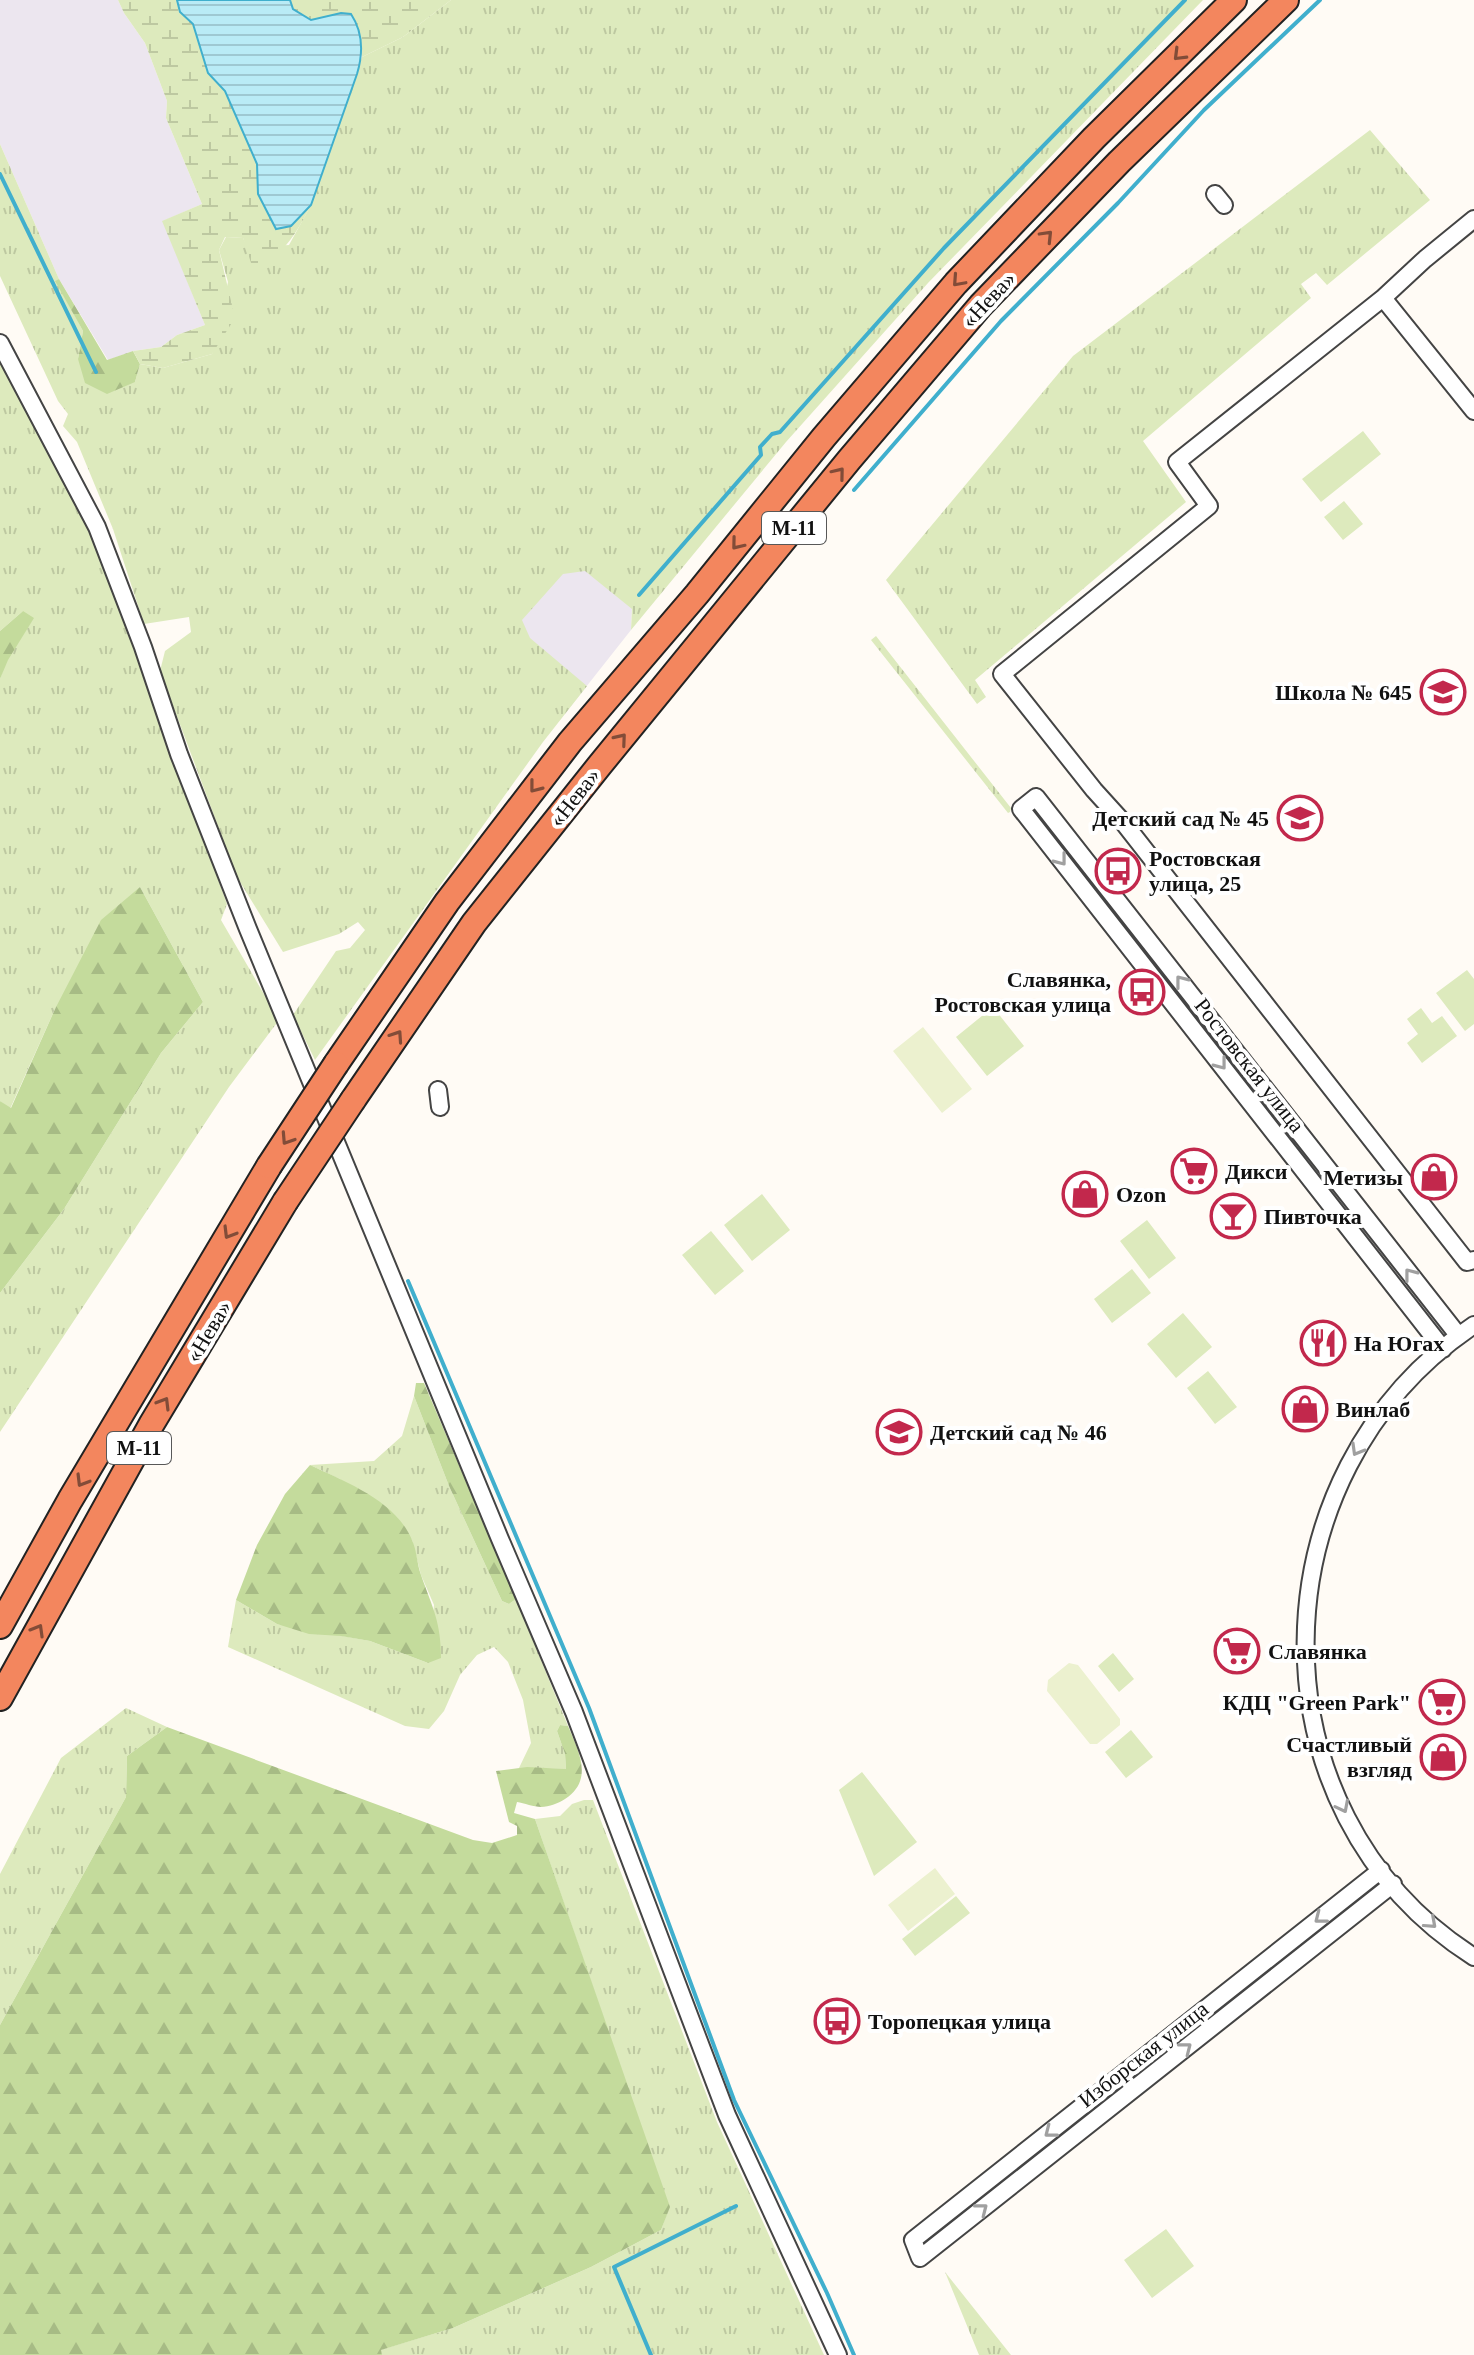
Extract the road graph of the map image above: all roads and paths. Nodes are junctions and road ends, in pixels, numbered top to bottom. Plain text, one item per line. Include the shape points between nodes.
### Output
1 (1234, 0) edge
2 (1286, 0) edge
3 (1474, 219) edge
4 (1383, 298) junction
5 (0, 343) edge
6 (1474, 411) edge
7 (438, 1090) dead end
8 (440, 1107) dead end
9 (1474, 1260) edge
10 (1474, 1325) edge
11 (1458, 1335) junction
12 (1443, 1349) junction
13 (0, 1626) edge
14 (0, 1698) edge
15 (1381, 1870) junction
16 (1393, 1884) junction
17 (1474, 1957) edge
18 (838, 2355) edge

1 -> 13 highway, «Нева» / М-11, bridge via 956,283 570,742 447,902 269,1166
14 -> 2 highway, «Нева» / М-11, bridge via 151,1425 285,1202 474,923 981,305
3 - 4 street
4 - 6 street
4 - 9 street via 1177,462 1209,506 1002,674 1467,1262
5 - 18 street via 97,527 179,754 574,1712 727,2115
7 - 8 street
10 - 11 street
11 - 12 street
11 -> 12 street, Ростовская улица via 1036,797 1021,809
12 -> 15 street via 1381,1414 1348,1465 1328,1509 1306,1602 1304,1650 1318,1744 1355,1831
15 - 16 street
15 -> 16 street, Изборская улица via 913,2240 920,2258
16 -> 17 street via 1440,1932

